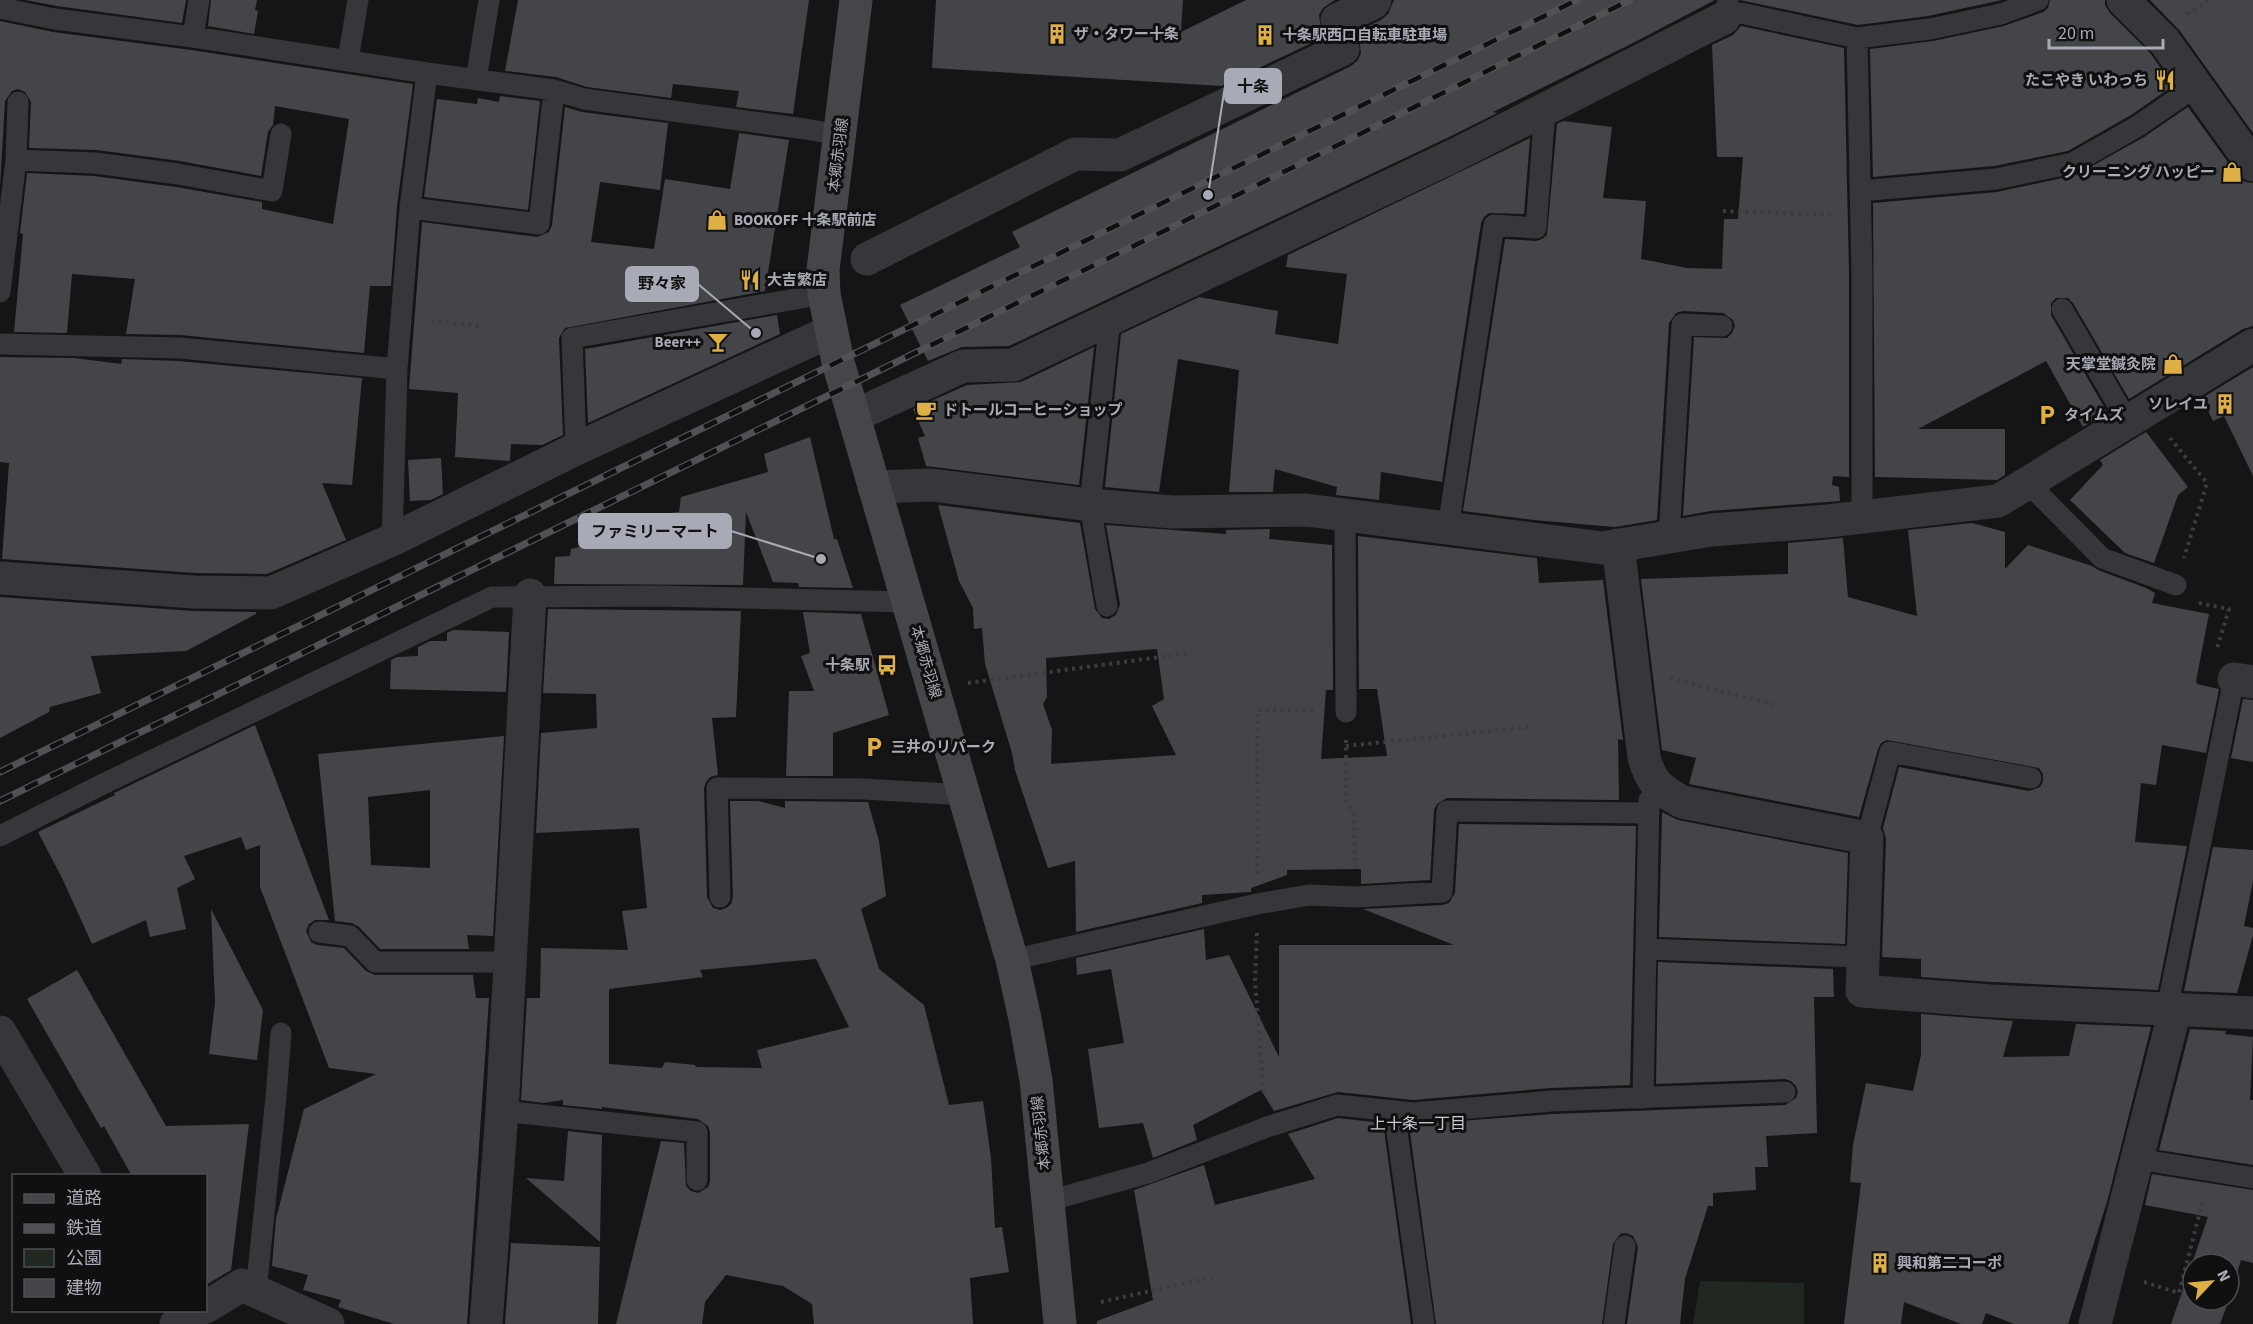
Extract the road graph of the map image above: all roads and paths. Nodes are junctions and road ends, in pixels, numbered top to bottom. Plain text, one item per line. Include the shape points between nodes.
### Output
1 (199, 0) edge
2 (357, 0) edge
3 (489, 0) edge
4 (856, 0) edge
5 (1375, 0) edge
6 (2038, 0) edge
7 (2123, 0) edge
8 (0, 8) edge
9 (1726, 9) edge
10 (193, 37) junction
11 (1857, 38) junction
12 (348, 60) junction
13 (427, 73) junction
14 (476, 80) junction
15 (2196, 86) junction
16 (554, 90) junction
17 (18, 102) dead end
18 (1545, 109) junction
19 (281, 134) dead end
20 (840, 135) junction
21 (2251, 158) edge
22 (16, 160) junction
23 (1860, 191) junction
24 (410, 208) junction
25 (1723, 211) dead end
26 (1833, 215) dead end
27 (867, 259) dead end
28 (0, 291) edge
29 (824, 294) junction
30 (2061, 309) dead end
31 (401, 318) junction
32 (1110, 319) junction
33 (480, 326) dead end
34 (1722, 326) dead end
35 (831, 332) junction
36 (0, 344) edge
37 (2253, 345) edge
38 (397, 369) junction
39 (854, 416) junction
40 (2137, 416) junction
41 (576, 449) junction
42 (2028, 483) junction
43 (874, 487) junction
44 (1090, 505) junction
45 (1346, 514) junction
46 (1862, 517) junction
47 (1448, 528) junction
48 (1669, 537) junction
49 (392, 540) junction
50 (1618, 545) junction
51 (0, 578) edge
52 (2176, 585) joint
53 (530, 595) junction
54 (908, 602) junction
55 (1107, 606) dead end
56 (1191, 653) dead end
57 (1634, 669) junction
58 (2243, 681) edge
59 (933, 688) junction
60 (1776, 705) dead end
61 (1346, 712) junction
62 (1530, 727) dead end
63 (1346, 746) junction
64 (1649, 776) junction
65 (2031, 778) dead end
66 (964, 795) junction
67 (1649, 813) junction
68 (0, 837) edge
69 (1867, 838) junction
70 (720, 897) dead end
71 (1355, 897) junction
72 (1257, 904) junction
73 (319, 932) dead end
74 (1647, 950) junction
75 (1862, 957) junction
76 (1012, 960) junction
77 (509, 962) junction
78 (2171, 1009) junction
79 (2253, 1013) edge
80 (0, 1032) edge
81 (281, 1032) dead end
82 (1785, 1092) dead end
83 (1643, 1098) junction
84 (502, 1111) junction
85 (1394, 1111) junction
86 (1267, 1127) junction
87 (2138, 1159) junction
88 (2209, 1170) junction
89 (84, 1174) edge
90 (2253, 1178) edge
91 (697, 1180) dead end
92 (1048, 1201) junction
93 (1625, 1246) dead end
94 (2110, 1270) junction
95 (1213, 1277) dead end
96 (256, 1292) junction
97 (1101, 1302) dead end
98 (207, 1306) edge
99 (166, 1312) edge
100 (197, 1312) edge
101 (175, 1324) edge
102 (328, 1324) edge
103 (486, 1324) edge
104 (1060, 1324) edge
105 (1424, 1324) edge
106 (1614, 1324) edge
107 (2095, 1324) edge

1 - 10 lane
2 - 12 lane
3 - 14 lane
4 - 20 main road, 本郷赤羽線
5 - 27 street via 1337,20 1343,49 1120,155 1075,154
6 - 11 lane via 1991,16 1930,29
7 - 15 street via 2165,42
8 - 10 lane via 56,20
9 - 11 lane
9 - 18 street
10 - 12 lane
11 - 23 lane
12 - 13 lane
13 - 14 lane
13 - 24 lane
14 - 16 lane
15 - 21 street
15 - 23 lane via 2073,164 1996,179
16 - 20 lane via 584,99
16 - 24 lane via 539,224
17 - 22 lane
18 - 32 street
18 - 47 lane via 1536,228 1494,225
19 - 22 lane via 272,191 95,163
20 - 29 main road, 本郷赤羽線 via 823,270
22 - 28 lane
23 - 46 lane
24 - 31 lane
25 - 26 path
29 - 35 main road, 本郷赤羽線
29 - 41 lane via 572,338
30 - 40 lane
31 - 33 path
31 - 38 lane
32 - 39 street via 1013,365 963,366
32 - 44 lane
34 - 48 lane via 1682,324
35 - 39 main road, 本郷赤羽線
35 - 41 street
36 - 38 lane via 180,348
37 - 40 street
38 - 49 lane
39 - 43 main road, 本郷赤羽線
40 - 42 street
40 - 52 path via 2207,483
41 - 49 street
42 - 46 street via 1998,501
42 - 52 lane via 2102,558
43 - 44 street via 932,485
43 - 54 main road, 本郷赤羽線
44 - 45 street via 1172,512 1306,510
44 - 55 lane
45 - 47 street
45 - 61 lane
46 - 48 street
47 - 50 street via 1603,548
48 - 50 street
49 - 51 street via 271,593 194,592
50 - 57 street
53 - 54 lane
53 - 68 lane via 492,597
53 - 77 street
54 - 59 main road, 本郷赤羽線
56 - 59 path
57 - 60 path
57 - 64 street
58 - 78 lane
59 - 66 main road, 本郷赤羽線
61 - 63 path
61 - 72 path via 1257,710
62 - 63 path
63 - 71 path via 1346,801 1354,814
64 - 67 lane
64 - 69 street via 1682,802
65 - 69 lane via 1890,752
66 - 70 lane via 864,789 717,788
66 - 76 main road, 本郷赤羽線
67 - 71 lane via 1447,811 1442,892
67 - 74 lane
69 - 75 street
71 - 72 lane via 1309,895
72 - 76 lane
72 - 86 path via 1256,980
73 - 77 lane via 350,936 375,962
74 - 75 lane
74 - 83 lane
75 - 78 street via 1862,991
76 - 92 main road, 本郷赤羽線 via 1036,1080
77 - 84 street
78 - 79 street
78 - 87 street
80 - 89 street
81 - 96 lane
82 - 83 lane
83 - 85 lane
84 - 91 lane via 697,1132
84 - 103 street
85 - 86 lane via 1337,1105
85 - 105 lane
86 - 92 lane via 1148,1173
87 - 88 lane
87 - 94 street
88 - 90 lane
88 - 94 path via 2179,1293
92 - 104 main road, 本郷赤羽線
93 - 106 lane
94 - 107 street
95 - 97 path
96 - 98 street via 242,1286
96 - 102 street
99 - 101 street
100 - 101 street

